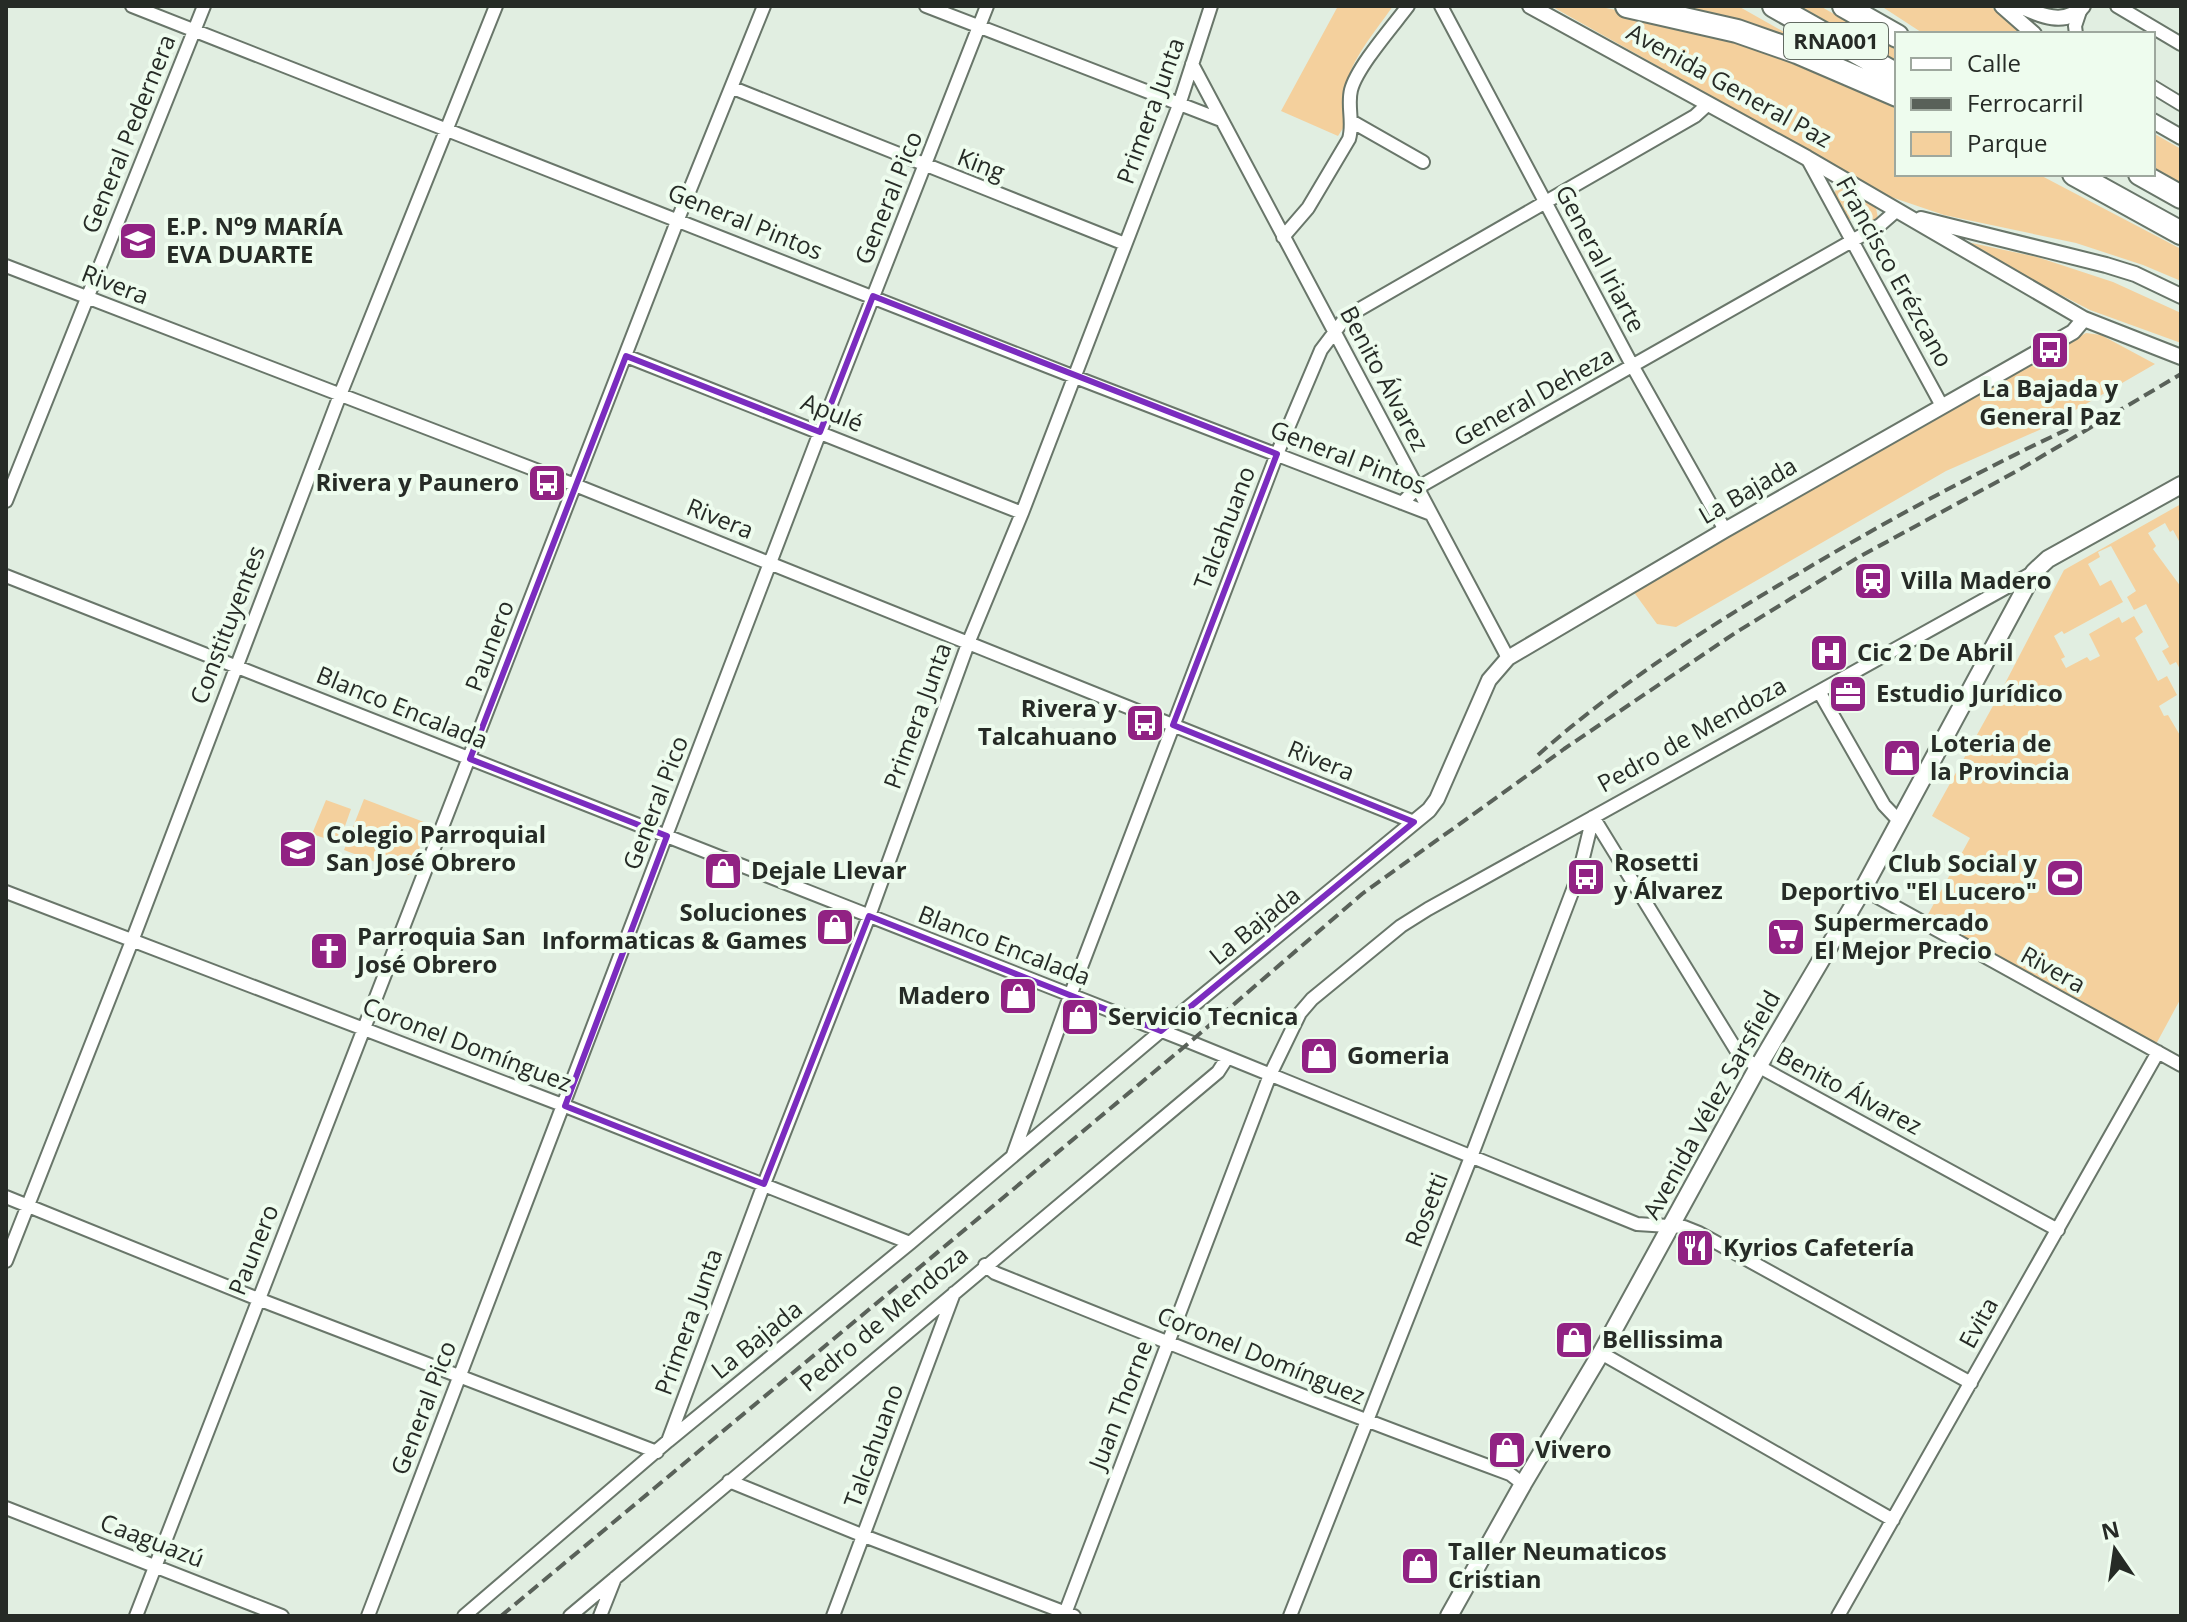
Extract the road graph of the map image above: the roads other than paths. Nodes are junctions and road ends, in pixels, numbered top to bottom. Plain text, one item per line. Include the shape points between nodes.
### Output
1 (132, 6) edge
2 (204, 6) edge
3 (496, 6) edge
4 (764, 6) edge
5 (926, 6) edge
6 (987, 6) edge
7 (1211, 6) edge
8 (1408, 6) edge
9 (1441, 6) edge
10 (1530, 6) edge
11 (1627, 6) edge
12 (1774, 6) edge
13 (1844, 6) edge
14 (1867, 6) edge
15 (2002, 6) edge
16 (2020, 6) edge
17 (2117, 6) edge
18 (2081, 8) edge
19 (979, 28) junction
20 (194, 31) junction
21 (1901, 32) edge
22 (2032, 32) edge
23 (2076, 32) edge
24 (1895, 35) edge
25 (2181, 44) edge
26 (1192, 64) junction
27 (1895, 74) edge
28 (733, 88) junction
29 (2155, 88) edge
30 (1895, 94) edge
31 (2181, 104) edge
32 (1179, 105) junction
33 (1707, 105) junction
34 (1221, 120) junction
35 (1351, 121) junction
36 (2155, 122) edge
37 (448, 130) junction
38 (2181, 137) edge
39 (1807, 158) junction
40 (1423, 162) dead end
41 (925, 167) junction
42 (2078, 176) edge
43 (2144, 176) edge
44 (2181, 197) edge
45 (1545, 202) junction
46 (1899, 212) junction
47 (678, 219) junction
48 (2181, 233) edge
49 (1283, 237) junction
50 (1852, 241) junction
51 (1125, 244) junction
52 (6, 266) edge
53 (873, 296) junction
54 (2181, 296) edge
55 (86, 298) junction
56 (2084, 319) junction
57 (1333, 332) junction
58 (626, 356) junction
59 (2181, 357) edge
60 (1633, 367) junction
61 (1075, 377) junction
62 (340, 395) junction
63 (1942, 406) junction
64 (820, 432) junction
65 (1277, 454) junction
66 (575, 485) junction
67 (2181, 485) edge
68 (1417, 488) junction
69 (6, 501) edge
70 (1402, 503) junction
71 (1022, 513) junction
72 (1431, 514) junction
73 (1725, 530) junction
74 (770, 563) junction
75 (2034, 572) junction
76 (6, 576) edge
77 (969, 641) junction
78 (1508, 658) junction
79 (235, 666) junction
80 (1820, 693) junction
81 (1173, 725) junction
82 (470, 759) junction
83 (1593, 817) junction
84 (1414, 822) junction
85 (1900, 822) junction
86 (667, 836) junction
87 (1863, 889) junction
88 (6, 892) edge
89 (869, 916) junction
90 (132, 941) junction
91 (1070, 996) junction
92 (365, 1029) junction
93 (1161, 1031) junction
94 (2158, 1052) junction
95 (1227, 1058) junction
96 (2181, 1065) edge
97 (1758, 1067) junction
98 (1270, 1075) junction
99 (565, 1106) junction
100 (1013, 1155) junction
101 (1471, 1157) junction
102 (764, 1184) junction
103 (6, 1197) edge
104 (27, 1206) junction
105 (1671, 1226) junction
106 (2058, 1230) junction
107 (910, 1243) junction
108 (6, 1261) edge
109 (985, 1265) junction
110 (955, 1290) junction
111 (258, 1299) junction
112 (1168, 1343) junction
113 (1601, 1353) junction
114 (459, 1376) junction
115 (1971, 1383) junction
116 (1368, 1422) junction
117 (668, 1441) junction
118 (657, 1452) junction
119 (729, 1481) junction
120 (1523, 1484) junction
121 (6, 1508) edge
122 (1893, 1520) junction
123 (864, 1536) junction
124 (156, 1565) junction
125 (616, 1577) junction
126 (1068, 1615) edge
127 (136, 1616) edge
128 (282, 1616) edge
129 (368, 1616) edge
130 (464, 1616) edge
131 (570, 1616) edge
132 (600, 1616) edge
133 (833, 1616) edge
134 (1290, 1616) edge
135 (1449, 1616) edge
136 (1838, 1616) edge

1 - 20 street, General Pintos
2 - 20 street, General Pedernera
3 - 37 street, Constituyentes
4 - 28 street, Paunero
5 - 19 street
6 - 19 street, General Pico
7 - 26 street, Primera Junta
8 - 35 street via 1351,89
9 - 45 street, General Iriarte
10 - 33 street, Avenida General Paz
11 - 30 highway via 1737,31
12 - 27 highway, RNA001
13 - 24 highway, RNA001
14 - 21 highway
15 - 22 street
16 - 18 street via 2052,18
17 - 25 street
18 - 23 street
19 - 32 street
19 - 41 street, General Pico
20 - 37 street, General Pintos
20 - 55 street, General Pedernera
26 - 32 street, Primera Junta
26 - 34 street, Benito Álvarez
28 - 41 street, King
28 - 47 street, Paunero
29 - 31 street
32 - 34 street
32 - 51 street, Primera Junta
33 - 39 street, Avenida General Paz
33 - 45 street, Talcahuano
34 - 49 street, Benito Álvarez
35 - 40 street
35 - 49 street via 1349,139 1308,208
36 - 38 street
37 - 47 street, General Pintos
37 - 62 street, Constituyentes
39 - 46 street, Avenida General Paz
39 - 50 street, Francisco Erézcano
41 - 51 street, King
41 - 53 street, General Pico
42 - 48 highway
43 - 44 highway
45 - 57 street, Talcahuano via 1346,317
45 - 60 street, General Iriarte
46 - 50 street, General Deheza
46 - 54 street, Avenida General Paz via 2106,265
46 - 56 street, Avenida General Paz
47 - 53 street, General Pintos
47 - 58 street, Paunero
49 - 57 street, Benito Álvarez
50 - 60 street, General Deheza
50 - 63 street, Francisco Erézcano
51 - 61 street, Primera Junta
52 - 55 street, Rivera
53 - 61 street, General Pintos
53 - 64 street, General Pico
55 - 62 street, Rivera
55 - 69 street, General Pedernera
56 - 59 street, Avenida General Paz
56 - 63 street, La Bajada via 2073,332
57 - 65 street, Talcahuano
57 - 68 street, Benito Álvarez
58 - 64 street, Apulé
58 - 66 street, Paunero
60 - 68 street, General Deheza
60 - 73 street, General Iriarte
61 - 65 street, General Pintos
61 - 71 street, Primera Junta
62 - 66 street, Rivera
62 - 79 street, Constituyentes
63 - 73 street, La Bajada
64 - 71 street, Apulé
64 - 74 street, General Pico
65 - 70 street, General Pintos
65 - 81 street, Talcahuano
66 - 74 street, Rivera
66 - 82 street, Paunero
67 - 75 main road, Pedro de Mendoza via 2048,559
68 - 70 street, General Deheza
68 - 72 street, Benito Álvarez
70 - 72 street, General Pintos
71 - 77 street, Primera Junta
72 - 78 street, Benito Álvarez
73 - 78 street, La Bajada
74 - 77 street, Rivera
74 - 86 street, General Pico
75 - 80 street, Pedro de Mendoza
75 - 85 main road, Avenida Vélez Sarsfield
76 - 79 street, Blanco Encalada
77 - 81 street, Rivera
77 - 89 street, Primera Junta
78 - 84 street, La Bajada via 1489,680 1437,799
79 - 82 street, Blanco Encalada
79 - 90 street, Constituyentes
80 - 83 street, Pedro de Mendoza
80 - 85 street via 1884,805
81 - 84 street, Rivera
81 - 91 street, Talcahuano
82 - 86 street, Blanco Encalada
82 - 92 street, Paunero
83 - 97 street, Benito Álvarez via 1738,1053
83 - 98 street, Pedro de Mendoza via 1401,926 1306,1006
83 - 101 street, Rosetti via 1579,874
84 - 93 street, La Bajada
85 - 87 main road, Avenida Vélez Sarsfield
86 - 89 street, Blanco Encalada
86 - 99 street, General Pico
87 - 94 street, Rivera
87 - 97 main road, Avenida Vélez Sarsfield
88 - 90 street, Coronel Domínguez
89 - 91 street, Blanco Encalada
89 - 102 street, Primera Junta
90 - 92 street, Coronel Domínguez
90 - 104 street, Constituyentes
91 - 93 street, Blanco Encalada
91 - 100 street, Talcahuano
92 - 99 street, Coronel Domínguez
92 - 111 street, Paunero
93 - 95 street, Blanco Encalada
93 - 100 street, La Bajada
94 - 96 street, Rivera
94 - 106 street, Evita
95 - 98 street, Blanco Encalada
95 - 109 street, Pedro de Mendoza via 1218,1072
97 - 105 main road, Avenida Vélez Sarsfield
97 - 106 street, Benito Álvarez
98 - 101 street, Blanco Encalada
98 - 112 street, Juan Thorne
99 - 102 street, Coronel Domínguez
99 - 114 street, General Pico
100 - 107 street, La Bajada
101 - 105 street, Blanco Encalada via 1637,1224
101 - 116 street, Rosetti
102 - 107 street, Coronel Domínguez
102 - 117 street, Primera Junta
103 - 104 street
104 - 108 street, Constituyentes
104 - 111 street
105 - 113 main road, Avenida Vélez Sarsfield
105 - 115 street, Blanco Encalada via 1699,1233
106 - 115 street, Evita
107 - 117 street, La Bajada
109 - 110 street, Pedro de Mendoza
109 - 112 street, Coronel Domínguez
110 - 119 street, Pedro de Mendoza
110 - 123 street, Talcahuano
111 - 114 street
111 - 124 street, Paunero
112 - 116 street, Coronel Domínguez
112 - 126 street, Juan Thorne
113 - 120 main road, Avenida Vélez Sarsfield
113 - 122 street
114 - 118 street
114 - 129 street, General Pico
115 - 122 street, Evita
116 - 120 street, Coronel Domínguez via 1510,1474
116 - 134 street, Rosetti
117 - 118 street, La Bajada
118 - 130 street, La Bajada
119 - 123 street
119 - 125 street, Pedro de Mendoza
120 - 135 main road, Avenida Vélez Sarsfield
121 - 124 street, Caaguazú
122 - 136 street, Evita
123 - 126 street
123 - 133 street, Talcahuano
124 - 127 street, Paunero
124 - 128 street, Caaguazú
125 - 131 street, Pedro de Mendoza
125 - 132 street

